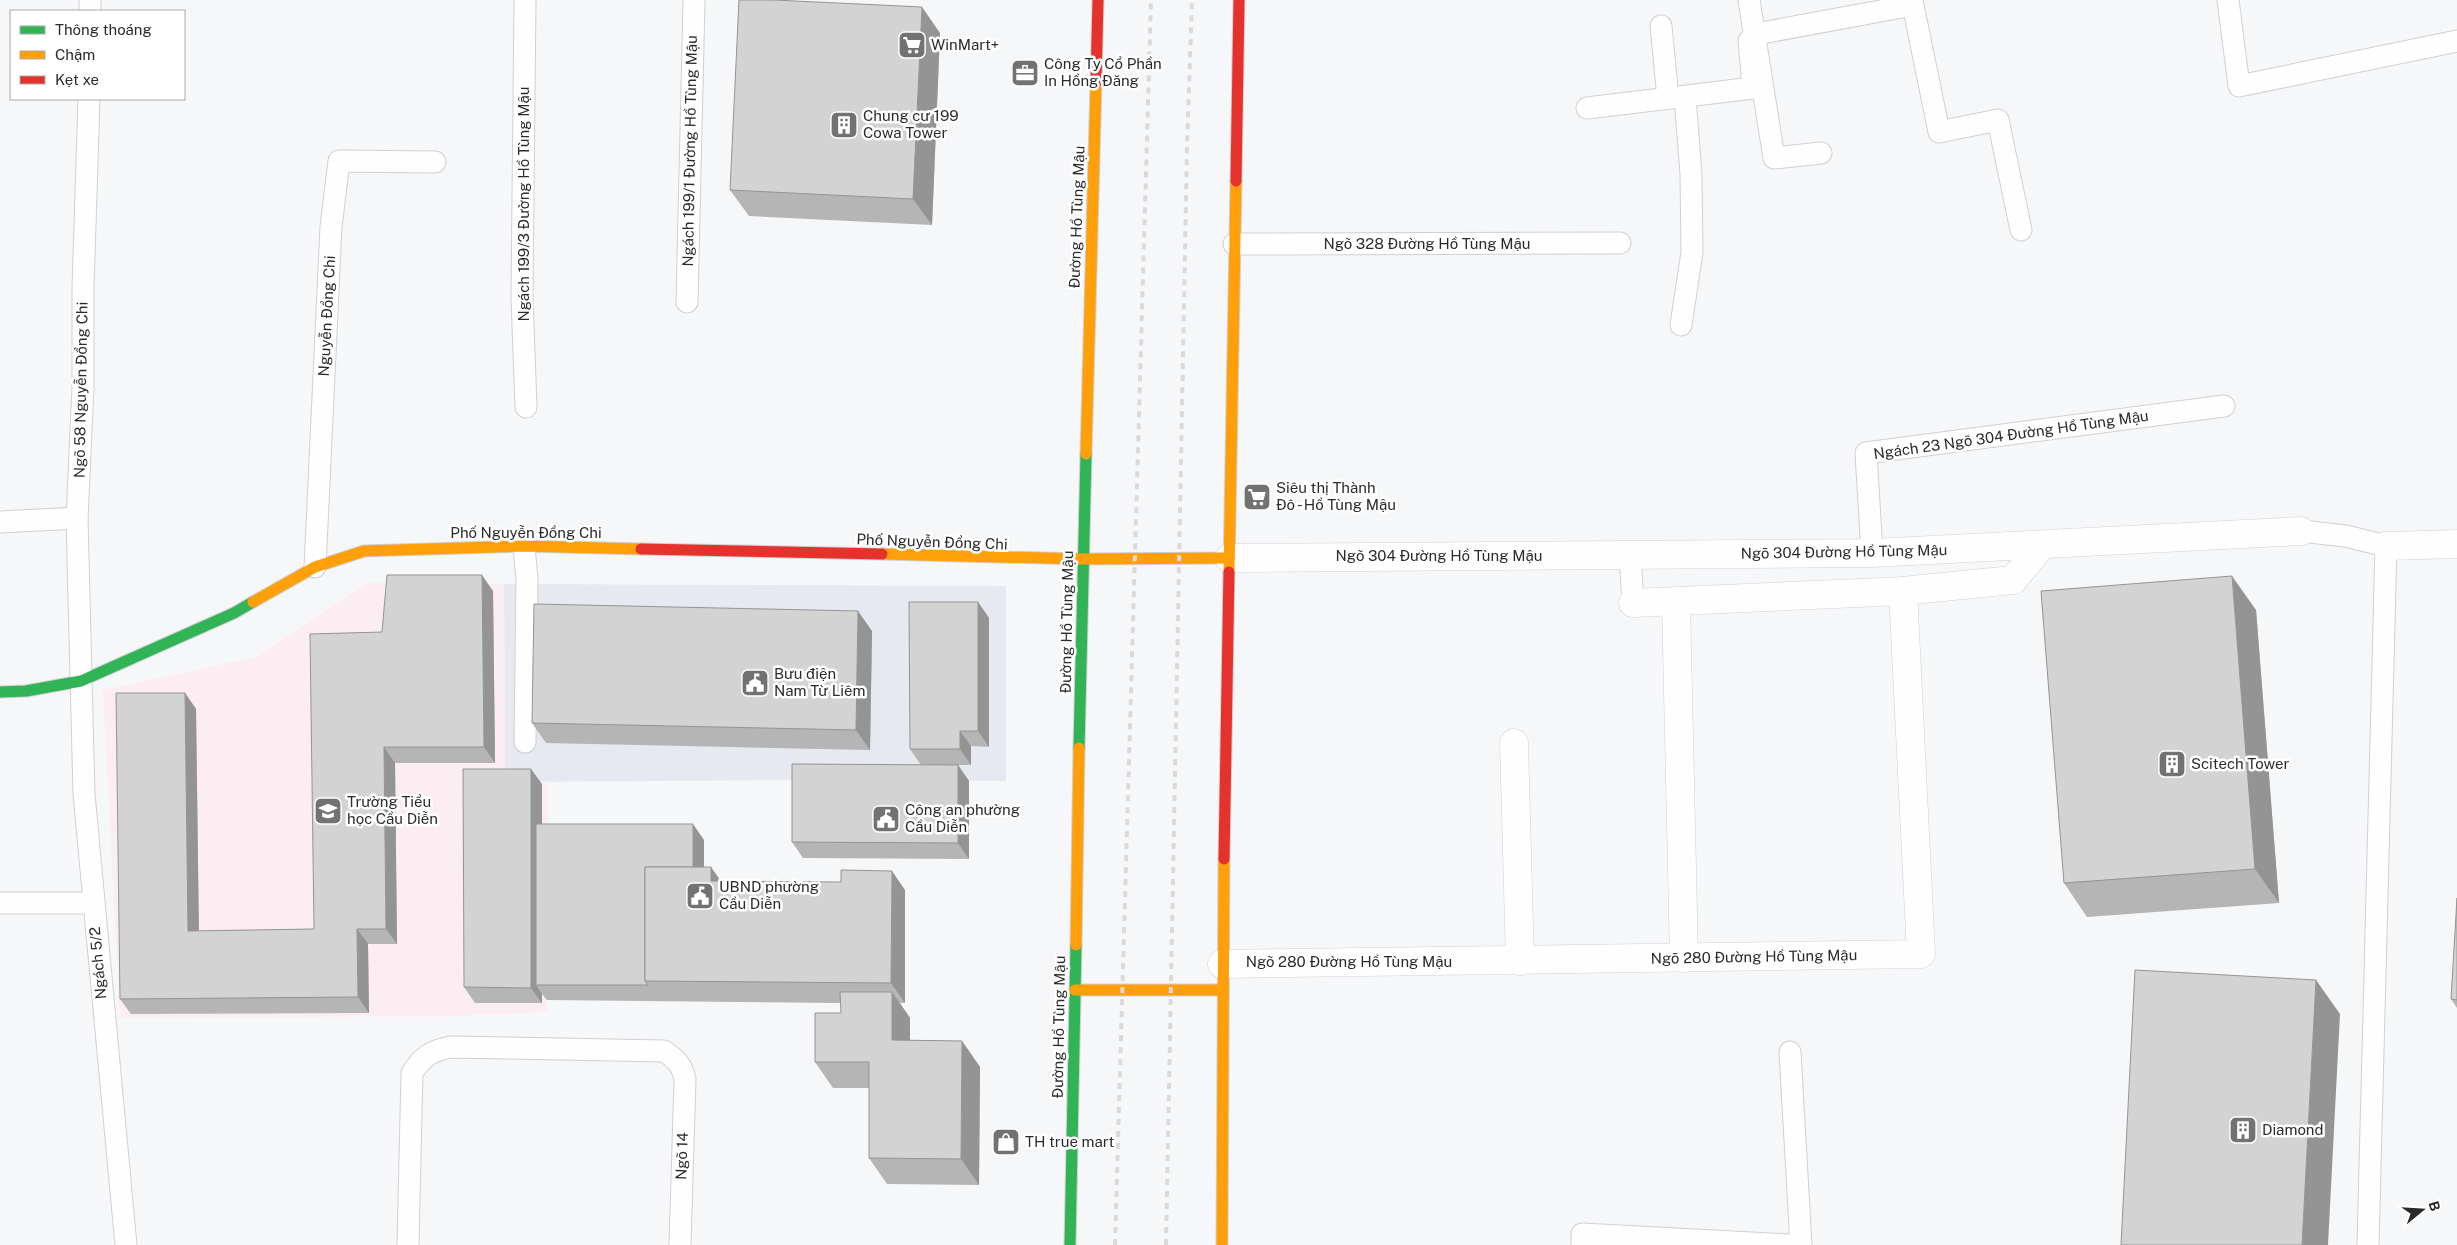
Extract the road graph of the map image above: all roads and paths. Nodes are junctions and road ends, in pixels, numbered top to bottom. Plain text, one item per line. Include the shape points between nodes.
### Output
1 (526, 0) edge
2 (694, 0) edge
3 (1098, 0) edge
4 (1239, 0) edge
5 (1749, 0) edge
6 (2228, 0) edge
7 (1661, 26) dead end
8 (1756, 34) junction
9 (2457, 42) edge
10 (1676, 98) junction
11 (89, 100) edge
12 (1587, 108) dead end
13 (1821, 153) dead end
14 (435, 162) dead end
15 (2021, 230) dead end
16 (1620, 243) dead end
17 (1234, 244) junction
18 (687, 302) dead end
19 (1681, 324) dead end
20 (2224, 406) dead end
21 (526, 407) dead end
22 (77, 518) junction
23 (0, 522) edge
24 (2301, 531) joint
25 (2457, 544) edge
26 (2042, 545) junction
27 (524, 546) junction
28 (2386, 546) junction
29 (1872, 553) junction
30 (1630, 555) junction
31 (1229, 558) junction
32 (1083, 559) junction
33 (315, 567) junction
34 (1903, 591) junction
35 (1676, 602) junction
36 (1632, 603) joint
37 (80, 680) junction
38 (0, 692) edge
39 (525, 742) dead end
40 (1514, 743) dead end
41 (0, 903) edge
42 (93, 903) junction
43 (1684, 958) junction
44 (1520, 961) junction
45 (1223, 977) junction
46 (1075, 990) junction
47 (1790, 1052) dead end
48 (126, 1245) edge
49 (408, 1245) edge
50 (680, 1245) edge
51 (1070, 1245) edge
52 (1222, 1245) edge
53 (1582, 1245) edge
54 (1790, 1245) edge
55 (1801, 1245) edge
56 (2368, 1245) edge

1 - 21 lane, Ngách 199/3 Đường Hồ Tùng Mậu via 522,298
2 - 18 lane, Ngách 199/1 Đường Hồ Tùng Mậu
3 - 32 main road, Đường Hồ Tùng Mậu
4 - 17 main road
5 - 8 lane
6 - 9 lane via 2239,86
7 - 10 lane
8 - 10 lane via 1748,41 1753,88
8 - 13 lane via 1774,158
8 - 15 lane via 1913,4 1939,132 1998,120
10 - 12 lane
10 - 19 lane via 1690,166 1692,252
11 - 22 lane, Ngõ 58 Nguyễn Đổng Chi
14 - 33 lane, Nguyễn Đổng Chi via 339,162 331,227
16 - 17 lane, Ngõ 328 Đường Hồ Tùng Mậu
17 - 31 main road
20 - 29 lane, Ngách 23 Ngõ 304 Đường Hồ Tùng Mậu via 1866,454
22 - 23 lane
22 - 37 lane, Ngõ 58 Nguyễn Đổng Chi
24 - 26 street, Ngõ 304 Đường Hồ Tùng Mậu
24 - 28 lane, Ngõ 304 Đường Hồ Tùng Mậu via 2346,536
25 - 28 street, Ngõ 304 Đường Hồ Tùng Mậu
26 - 29 street, Ngõ 304 Đường Hồ Tùng Mậu
26 - 34 street via 2014,580
27 - 32 main road, Phố Nguyễn Đổng Chi
27 - 33 main road, Phố Nguyễn Đổng Chi via 364,551
27 - 39 lane via 527,580
28 - 56 lane
29 - 30 street, Ngõ 304 Đường Hồ Tùng Mậu
30 - 31 street, Ngõ 304 Đường Hồ Tùng Mậu
30 - 36 lane
31 - 32 main road, Phố Nguyễn Đổng Chi
31 - 45 main road
32 - 46 main road, Đường Hồ Tùng Mậu
33 - 37 main road, Phố Nguyễn Đổng Chi via 234,614
34 - 35 street
34 - 43 street, Ngõ 280 Đường Hồ Tùng Mậu via 1921,954
35 - 36 street
35 - 43 street
37 - 38 main road, Phố Nguyễn Đổng Chi via 26,691
37 - 42 lane, Ngách 5/2 via 84,794
40 - 44 street
41 - 42 lane
42 - 48 lane, Ngách 5/2
43 - 44 street, Ngõ 280 Đường Hồ Tùng Mậu
44 - 45 street, Ngõ 280 Đường Hồ Tùng Mậu
45 - 46 main road
45 - 52 main road
46 - 51 main road, Đường Hồ Tùng Mậu
47 - 55 lane
49 - 50 lane, Ngõ 14 via 412,1073 420,1060 433,1051 450,1047 664,1051 682,1066 685,1079
53 - 54 lane via 1582,1234

